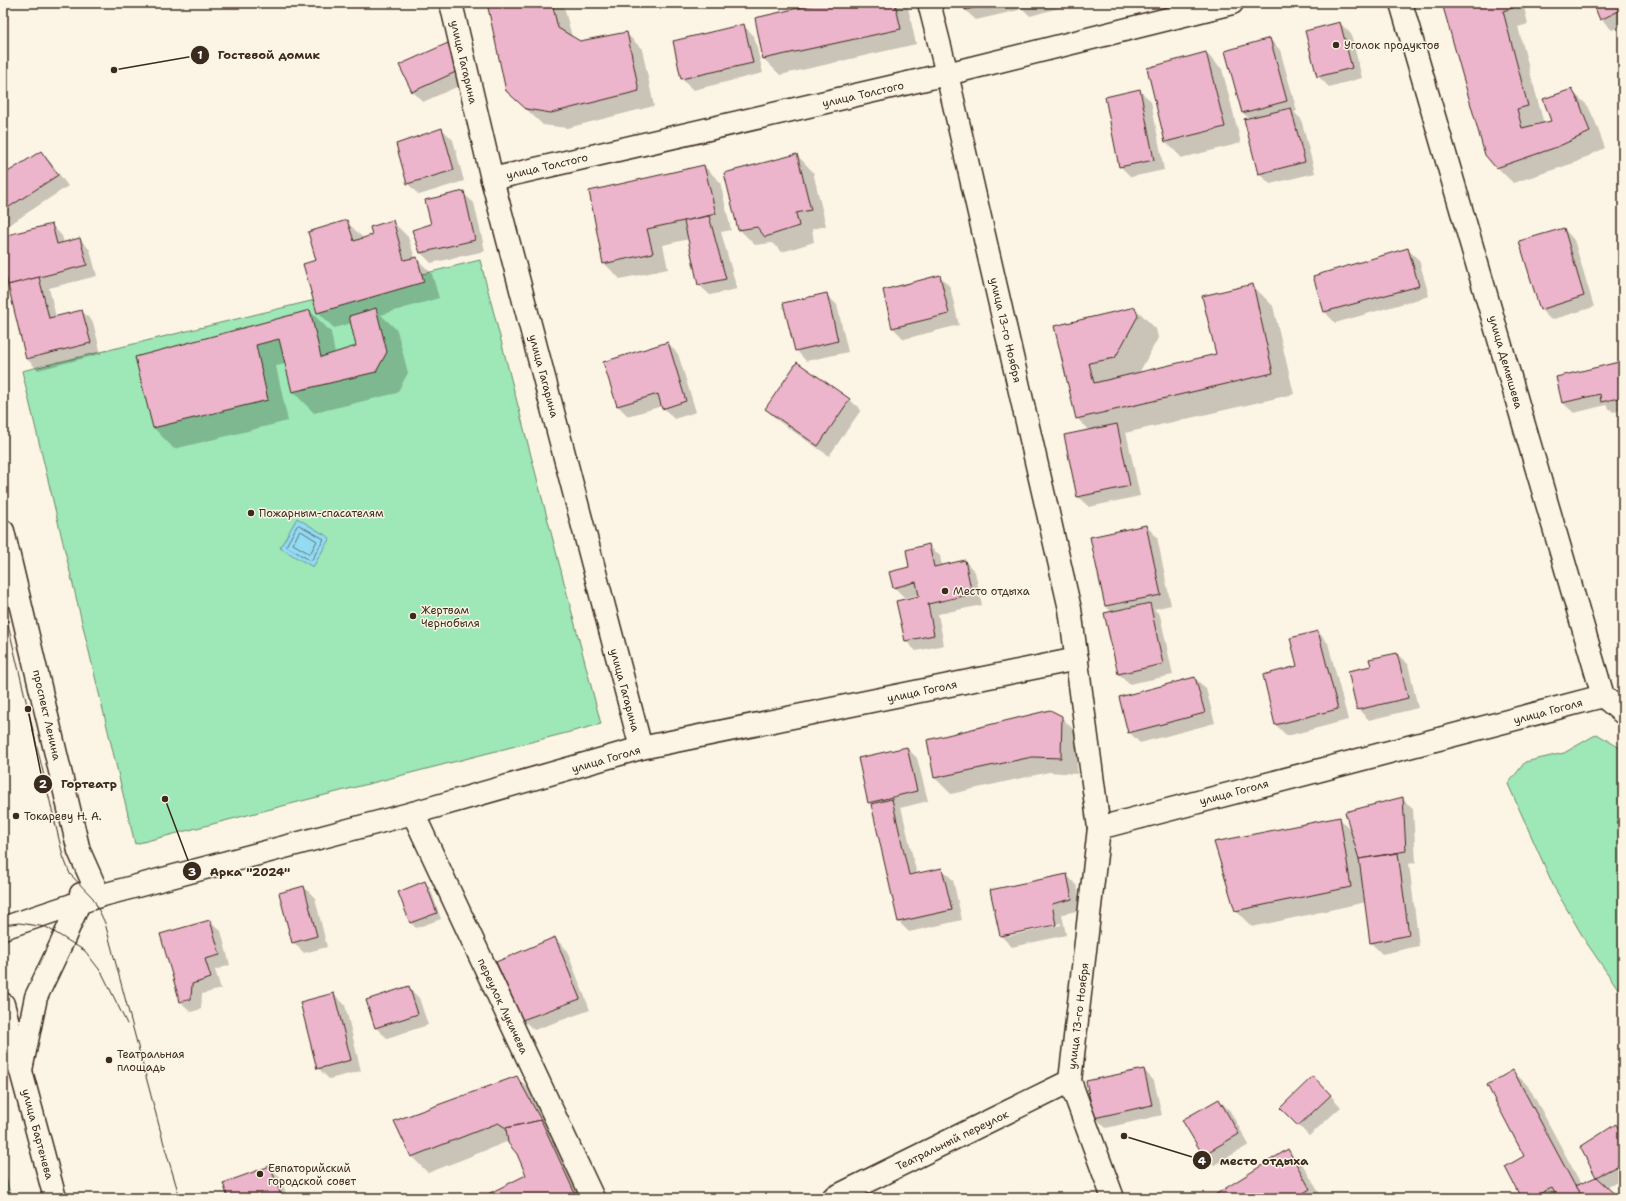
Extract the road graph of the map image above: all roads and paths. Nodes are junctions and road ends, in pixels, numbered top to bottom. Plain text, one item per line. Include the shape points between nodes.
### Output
1 (450, 3) edge
2 (929, 3) edge
3 (1232, 3) edge
4 (1400, 3) edge
5 (947, 74) junction
6 (492, 179) junction
7 (3, 531) edge
8 (1077, 659) junction
9 (1603, 696) junction
10 (1623, 713) edge
11 (641, 748) junction
12 (413, 813) junction
13 (1099, 828) junction
14 (89, 900) junction
15 (3, 928) edge
16 (3, 1004) edge
17 (21, 1070) junction
18 (1070, 1081) junction
19 (836, 1197) edge
20 (56, 1198) edge
21 (593, 1198) edge
22 (1113, 1198) edge

1 - 6 street, улица Гагарина
2 - 5 street, улица 13-го Ноября
3 - 5 street, улица Толстого
4 - 9 street, улица Демышева
5 - 6 street, улица Толстого
5 - 8 street, улица 13-го Ноября via 1070,609
6 - 11 street, улица Гагарина
7 - 14 street, проспект Ленина via 79,851 82,886
8 - 11 street, улица Гоголя
8 - 13 street
9 - 10 street
9 - 13 street, улица Гоголя
11 - 12 street, улица Гоголя
12 - 14 street, улица Гоголя
12 - 21 street, переулок Лукичева
13 - 18 street, улица 13-го Ноября
14 - 15 street, улица Гоголя
14 - 17 street, проспект Ленина via 36,997
16 - 17 street, улица Бартенева
17 - 20 street, улица Бартенева
18 - 19 street, Театральный переулок
18 - 22 street, улица 13-го Ноября

